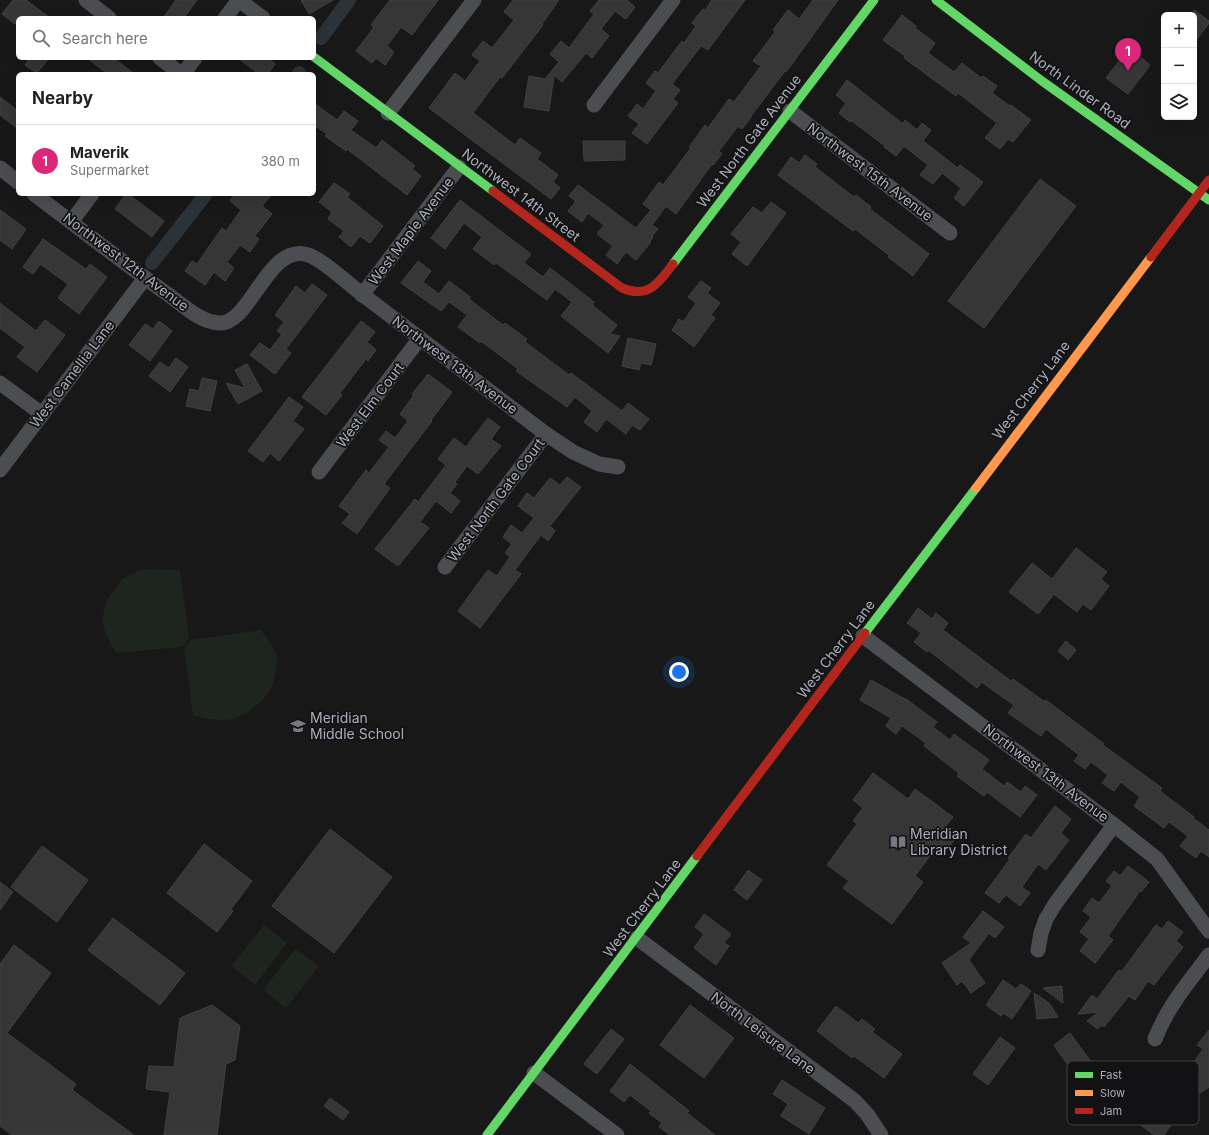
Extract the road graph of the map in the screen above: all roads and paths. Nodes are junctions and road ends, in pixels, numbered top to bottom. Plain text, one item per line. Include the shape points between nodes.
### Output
1 (86, 0) edge
2 (239, 0) edge
3 (474, 0) edge
4 (673, 0) edge
5 (874, 0) edge
6 (936, 0) edge
7 (106, 16) edge
8 (227, 16) edge
9 (260, 16) edge
10 (316, 59) edge
11 (163, 60) edge
12 (193, 60) edge
13 (179, 72) edge
14 (184, 72) edge
15 (594, 105) dead end
16 (790, 111) junction
17 (388, 113) junction
18 (459, 167) junction
19 (0, 168) edge
20 (16, 180) edge
21 (1209, 180) edge
22 (1199, 193) junction
23 (37, 196) edge
24 (90, 196) edge
25 (1209, 200) edge
26 (71, 222) junction
27 (950, 233) dead end
28 (145, 278) junction
29 (640, 293) joint
30 (362, 295) junction
31 (221, 324) joint
32 (420, 338) junction
33 (0, 383) edge
34 (42, 414) junction
35 (546, 434) junction
36 (618, 467) dead end
37 (0, 470) edge
38 (319, 472) dead end
39 (445, 567) dead end
40 (863, 636) junction
41 (1114, 825) junction
42 (1209, 930) edge
43 (637, 938) junction
44 (1038, 950) dead end
45 (1209, 955) edge
46 (1155, 1039) dead end
47 (534, 1073) junction
48 (487, 1135) edge
49 (617, 1135) edge
50 (882, 1135) edge

1 - 7 street
2 - 8 street
2 - 9 street
3 - 17 street
4 - 15 street
5 - 16 main road, West North Gate Avenue
6 - 22 main road, North Linder Road via 1042,81
10 - 17 main road, Northwest 14th Street
11 - 13 street
12 - 14 street
16 - 27 street, Northwest 15th Avenue
16 - 29 main road, West North Gate Avenue via 661,280
17 - 18 main road, Northwest 14th Street
18 - 29 main road, Northwest 14th Street via 622,288
18 - 30 street, West Maple Avenue
19 - 20 street
21 - 22 main road, West Cherry Lane
22 - 25 main road, North Linder Road
22 - 40 main road, West Cherry Lane
23 - 26 street, Northwest 12th Avenue
24 - 26 street
26 - 28 street, Northwest 12th Avenue
28 - 31 street, Northwest 12th Avenue via 199,316
28 - 34 street, West Camellia Lane
30 - 31 street, Northwest 13th Avenue via 317,259 296,253 285,257 276,265 240,312
30 - 32 street, Northwest 13th Avenue
32 - 35 street, Northwest 13th Avenue
32 - 38 street, West Elm Court
33 - 34 street
34 - 37 street, West Camellia Lane
35 - 36 street, Northwest 13th Avenue via 572,452 599,464
35 - 39 street, West North Gate Court
40 - 41 street, Northwest 13th Avenue
40 - 43 main road, West Cherry Lane
41 - 42 street, Northwest 13th Avenue via 1157,859
41 - 44 street via 1054,904 1041,933
43 - 47 main road, West Cherry Lane
43 - 50 street, North Leisure Lane via 854,1101
45 - 46 street via 1168,1010
47 - 48 main road, West Cherry Lane
47 - 49 street

